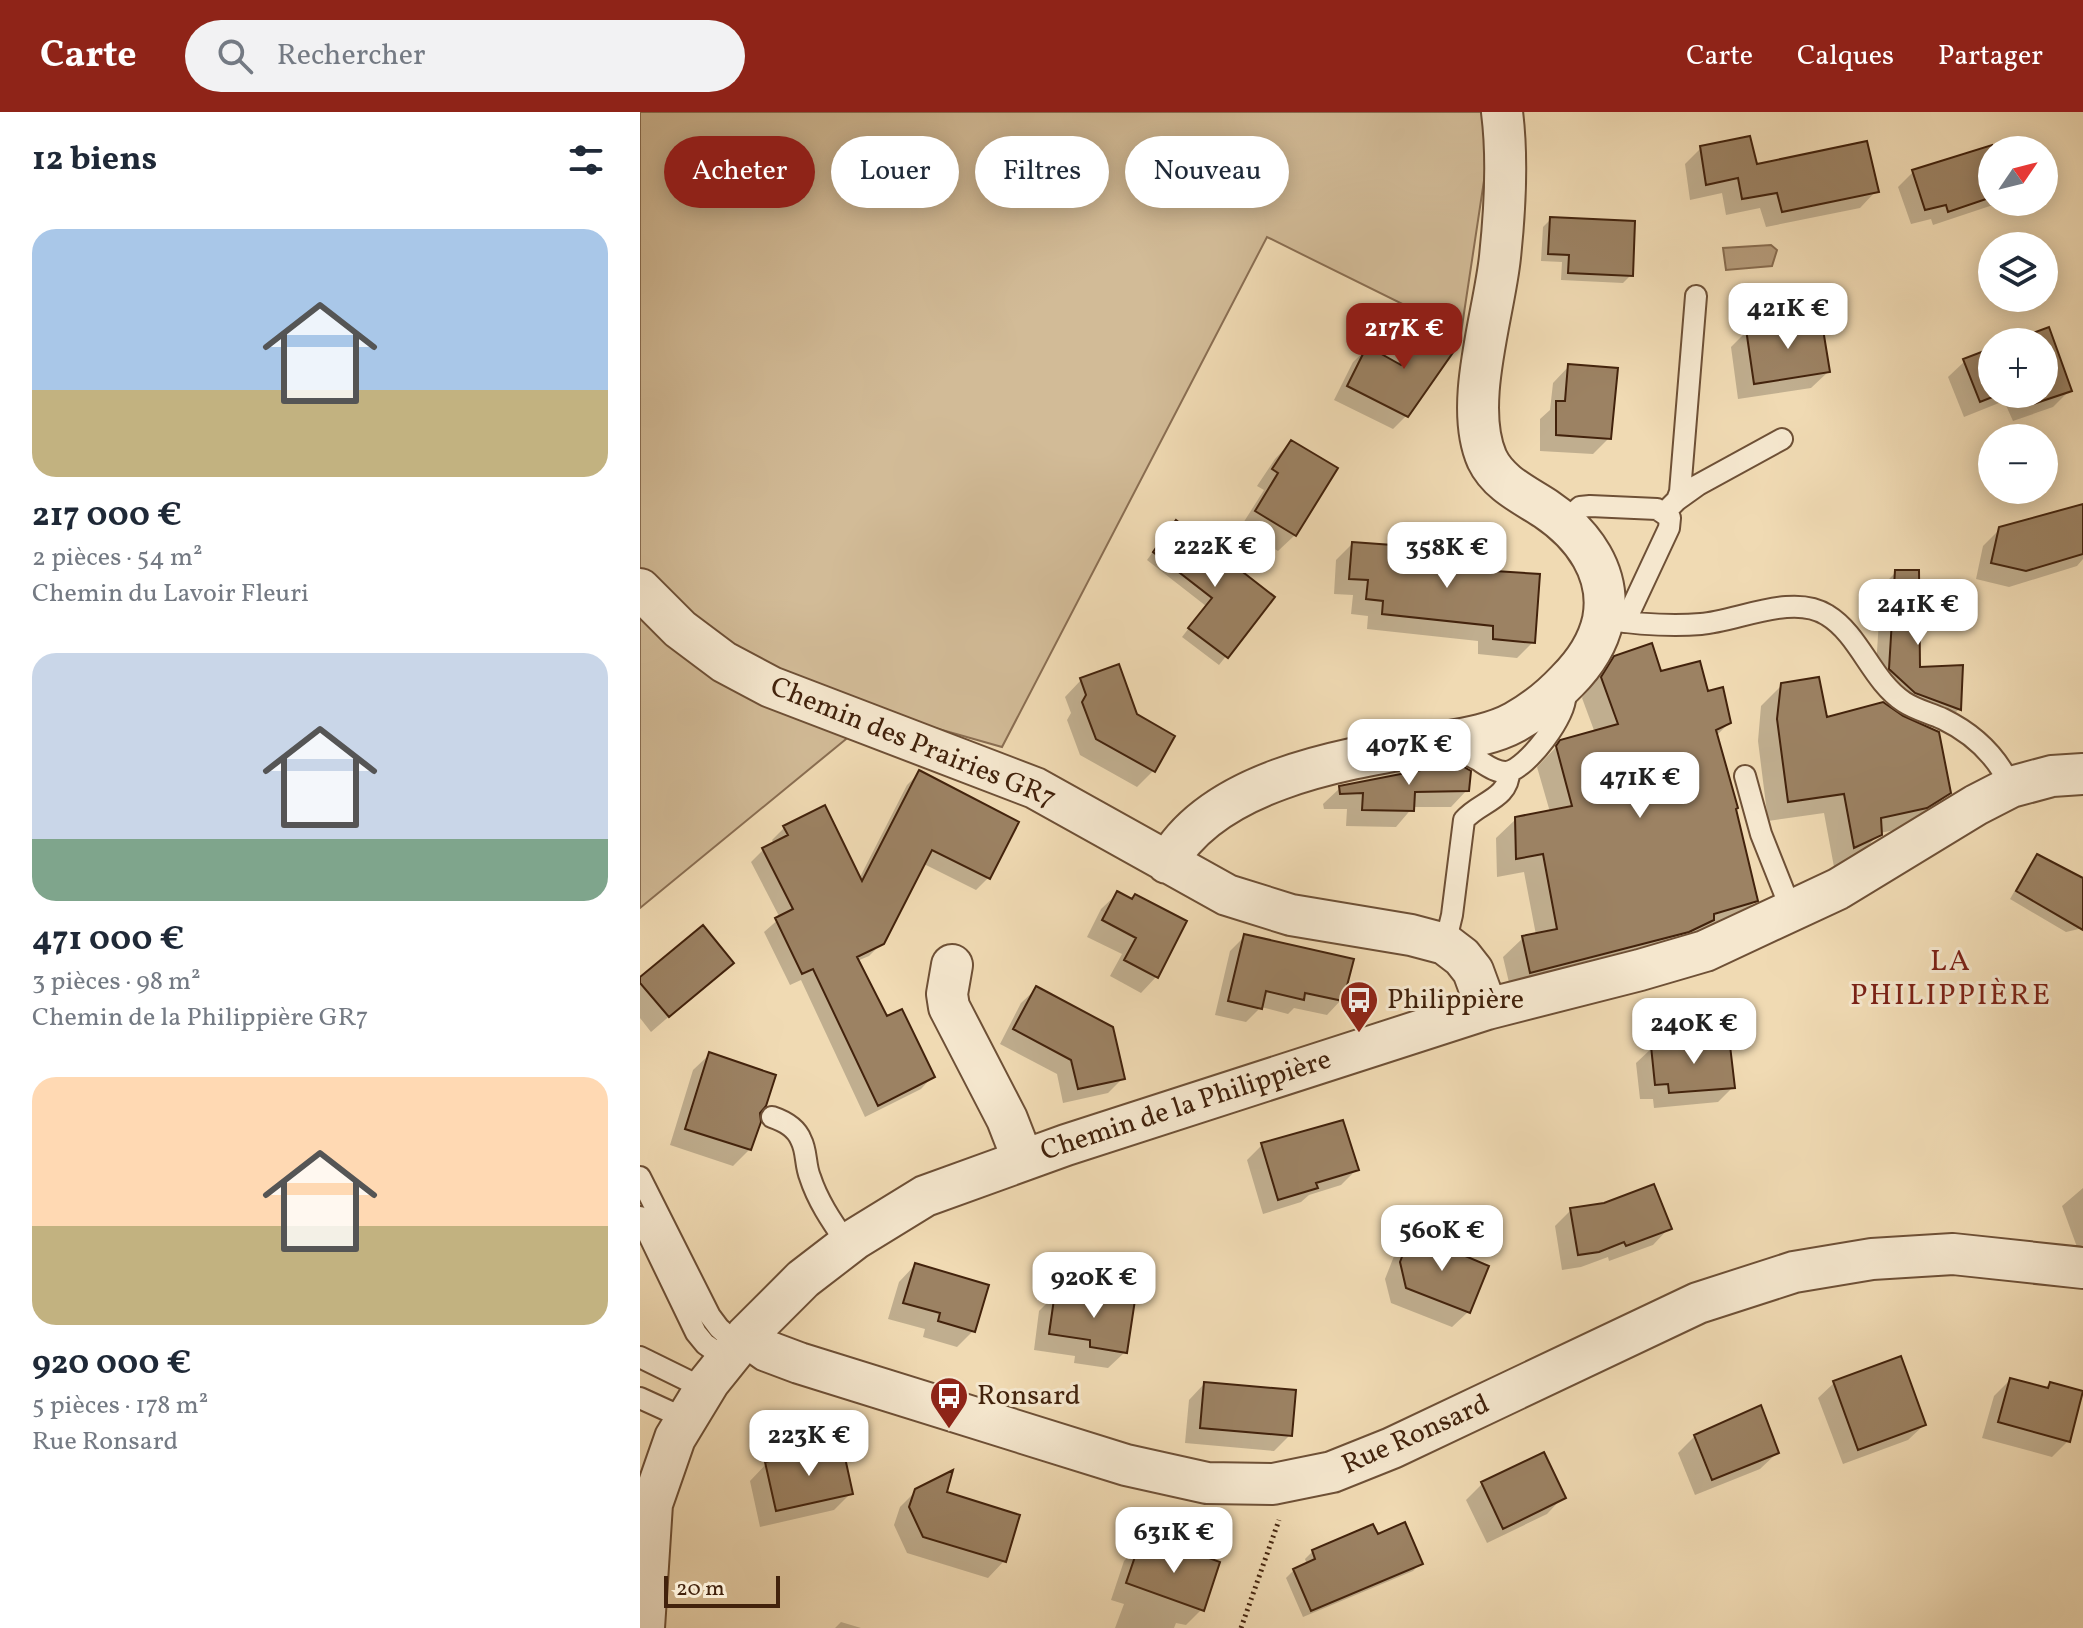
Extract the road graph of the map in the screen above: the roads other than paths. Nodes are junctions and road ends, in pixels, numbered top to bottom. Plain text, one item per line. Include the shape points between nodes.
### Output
1 (1502, 112) edge
2 (1696, 296) dead end
3 (1782, 439) dead end
4 (1671, 506) junction
5 (1564, 522) junction
6 (640, 589) edge
7 (1614, 620) junction
8 (1560, 688) junction
9 (1455, 740) junction
10 (1509, 772) junction
11 (2083, 774) edge
12 (1745, 776) dead end
13 (2011, 787) junction
14 (1167, 863) junction
15 (1792, 912) junction
16 (1445, 944) junction
17 (952, 965) dead end
18 (1487, 1009) junction
19 (772, 1117) dead end
20 (1023, 1160) junction
21 (640, 1177) edge
22 (640, 1217) edge
23 (848, 1245) junction
24 (2083, 1268) edge
25 (640, 1357) edge
26 (720, 1370) junction
27 (640, 1398) edge
28 (643, 1627) edge

1 - 5 street via 1504,204 1479,390 1480,434 1496,473
2 - 4 lane via 1682,477
3 - 4 lane via 1698,485
4 - 5 lane via 1580,507
4 - 7 lane via 1669,528
5 - 7 street via 1588,547
6 - 14 street, Chemin des Prairies GR7 via 724,662 771,687 1035,788
7 - 8 street
7 - 13 lane via 1705,624 1795,607 1826,614 1887,689 1983,746
8 - 9 street via 1513,724
8 - 10 lane via 1566,705 1534,754
9 - 10 lane via 1461,751
9 - 14 street via 1376,754 1261,787 1195,825
10 - 16 lane via 1499,796 1464,820
11 - 13 street, Chemin de la Philippière
12 - 15 lane via 1765,849
13 - 15 street, Chemin de la Philippière
14 - 16 street, Chemin des Prairies GR7 via 1227,895 1291,915
15 - 18 street, Chemin de la Philippière via 1705,951
16 - 18 street via 1473,971
17 - 20 street, Chemin de la Philippière via 949,1007
18 - 20 street, Chemin de la Philippière
19 - 23 lane via 801,1137 816,1193
20 - 23 street, Chemin de la Philippière via 925,1196
21 - 26 lane via 719,1328
22 - 26 lane via 696,1333
23 - 26 street, Chemin de la Philippière via 803,1279
24 - 26 street, Rue Ronsard via 1953,1254 1872,1259 1794,1272 1698,1303 1392,1448 1332,1472 1278,1483 1207,1483 1126,1465 767,1351
25 - 26 lane
26 - 27 lane
26 - 28 street, Chemin de la Philippière via 675,1438 652,1504

